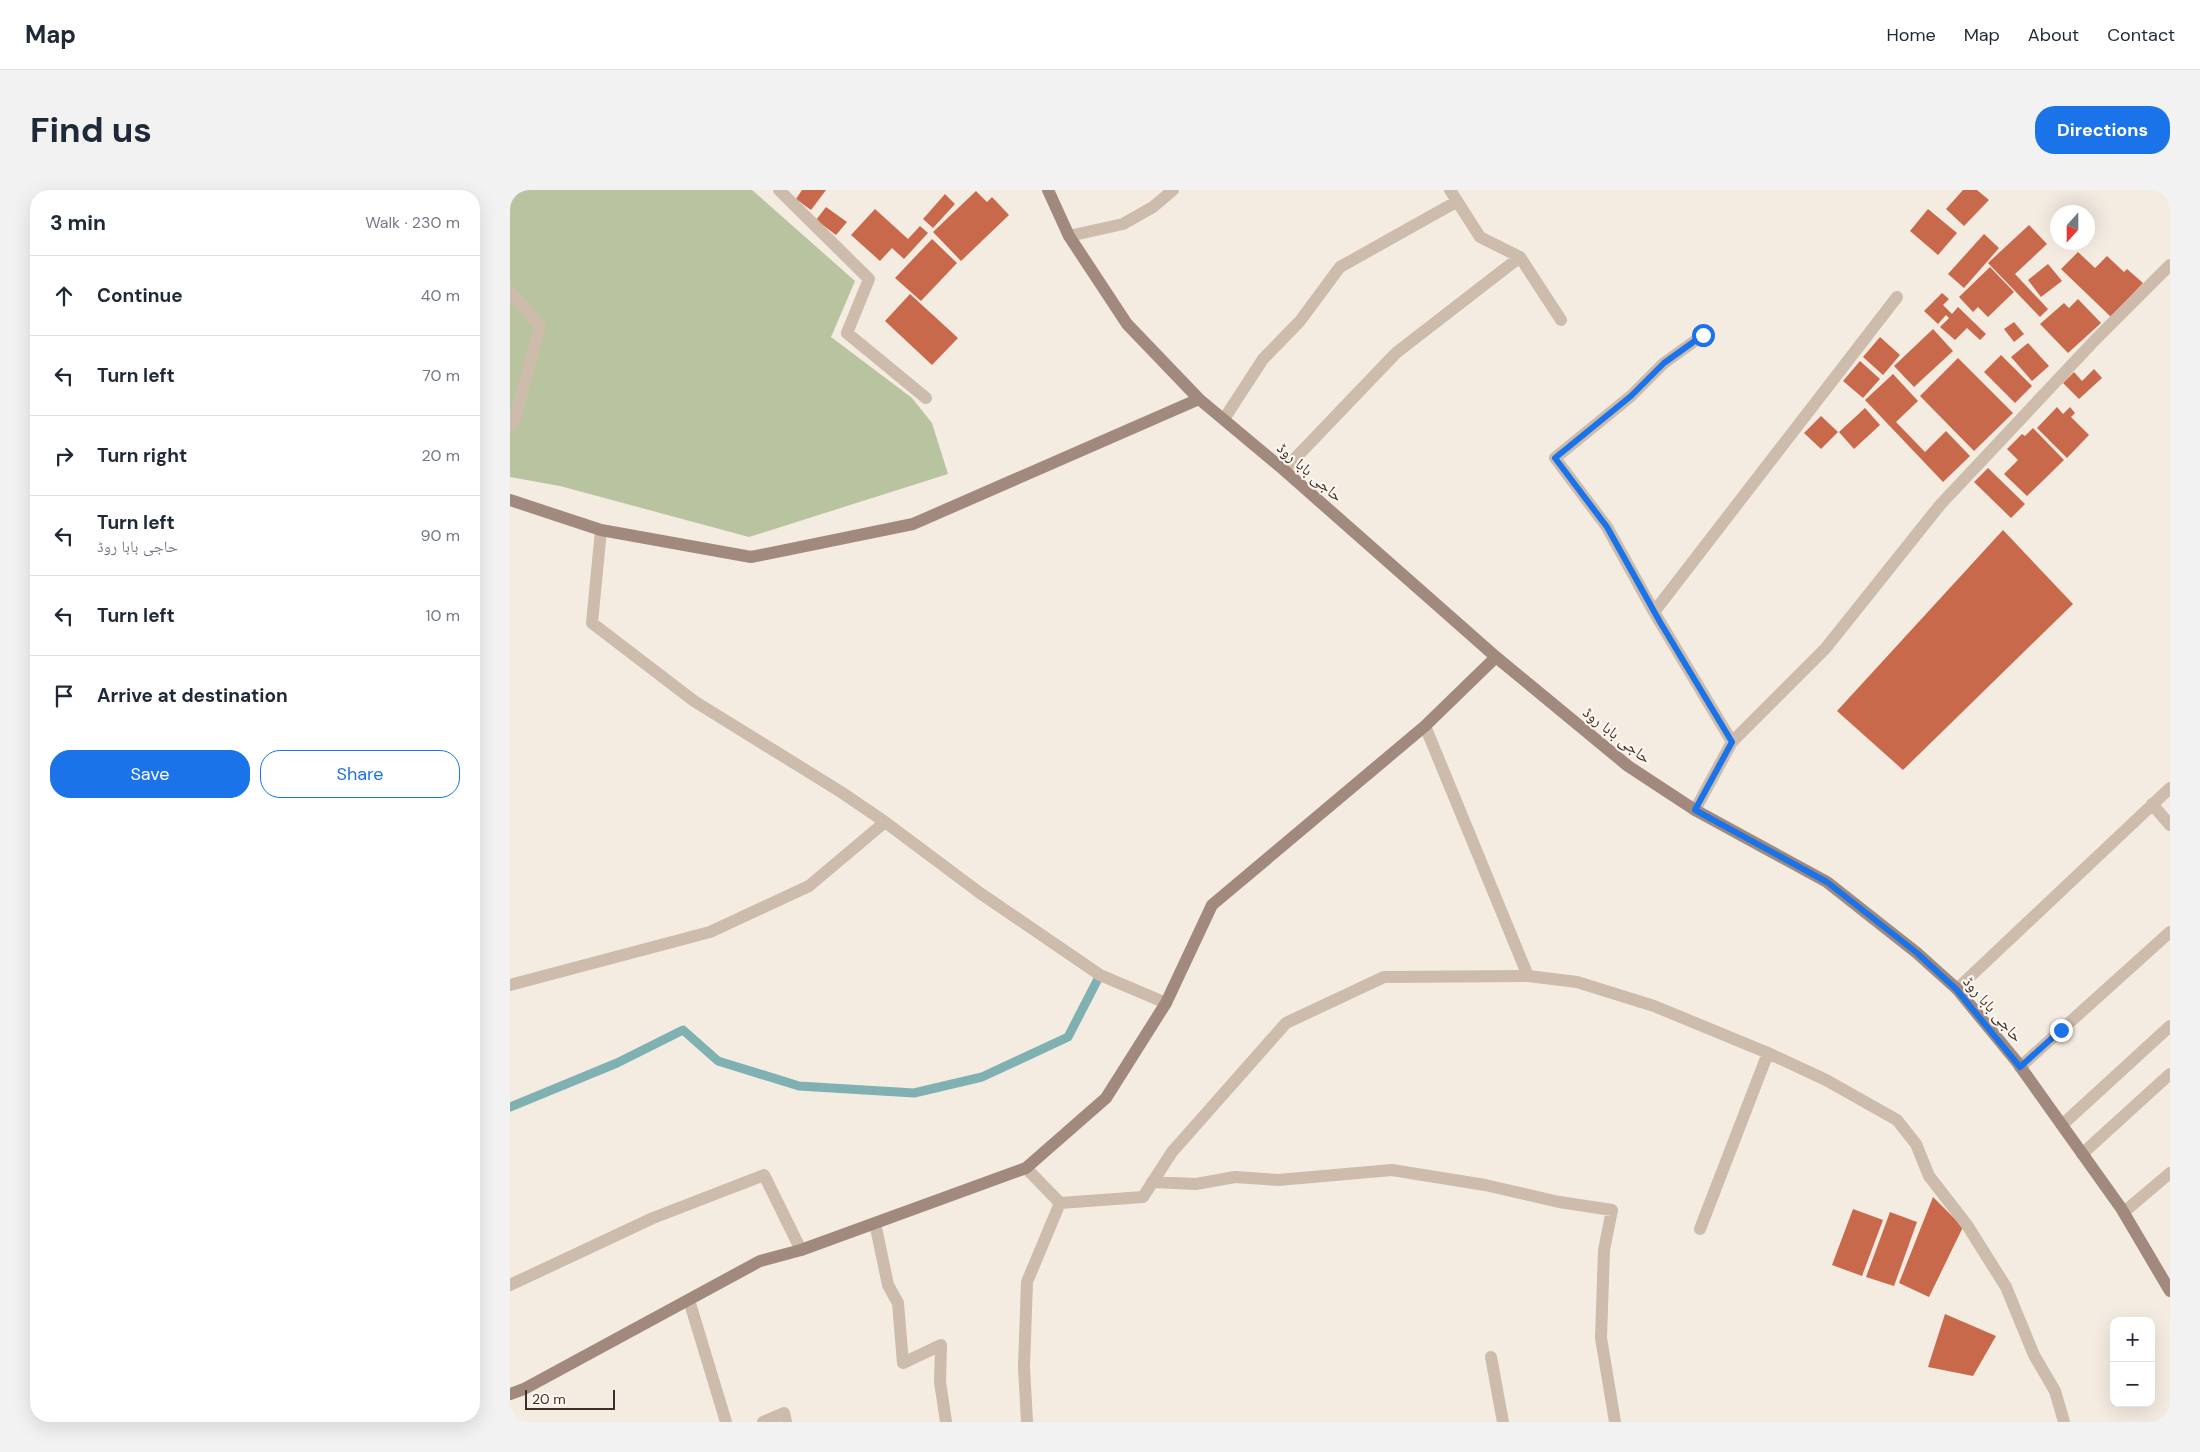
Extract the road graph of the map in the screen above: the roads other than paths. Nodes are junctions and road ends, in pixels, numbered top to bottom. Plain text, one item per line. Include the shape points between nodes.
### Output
1 (779, 190) edge
2 (1048, 190) edge
3 (1173, 190) edge
4 (1450, 190) edge
5 (1456, 202) junction
6 (1069, 236) junction
7 (1520, 257) junction
8 (2170, 265) edge
9 (510, 291) edge
10 (1897, 296) dead end
11 (1561, 320) dead end
12 (1703, 335) dead end
13 (926, 398) dead end
14 (1199, 399) junction
15 (1224, 419) junction
16 (510, 425) edge
17 (1284, 470) junction
18 (510, 500) edge
19 (601, 530) junction
20 (1654, 612) junction
21 (1496, 657) junction
22 (1425, 726) junction
23 (1732, 742) junction
24 (2170, 788) edge
25 (2152, 804) junction
26 (1695, 810) junction
27 (885, 822) junction
28 (2170, 824) edge
29 (2170, 932) edge
30 (1528, 976) junction
31 (510, 985) edge
32 (1956, 989) junction
33 (1166, 1003) junction
34 (2170, 1026) edge
35 (1768, 1053) junction
36 (2020, 1067) junction
37 (2170, 1074) edge
38 (2062, 1125) junction
39 (2082, 1154) junction
40 (1026, 1168) junction
41 (2170, 1173) edge
42 (1152, 1182) junction
43 (1060, 1203) junction
44 (2124, 1212) junction
45 (875, 1223) junction
46 (1700, 1229) dead end
47 (801, 1250) junction
48 (510, 1285) edge
49 (2170, 1291) edge
50 (689, 1300) junction
51 (1491, 1357) dead end
52 (510, 1394) edge
53 (726, 1422) edge
54 (762, 1422) edge
55 (786, 1422) edge
56 (946, 1422) edge
57 (1027, 1422) edge
58 (1502, 1422) edge
59 (1615, 1422) edge
60 (2064, 1422) edge

1 - 13 street via 869,279 847,333
2 - 6 street, حاجی بابا روڈ
3 - 6 street via 1153,207 1123,224
4 - 5 street
5 - 7 street via 1480,237
5 - 15 street via 1340,267 1300,321 1263,359
6 - 14 street, حاجی بابا روڈ via 1127,324
7 - 11 street
7 - 17 street via 1396,353
8 - 23 street via 1940,505 1825,649
9 - 16 street via 540,326 514,422
10 - 20 street
12 - 20 street via 1664,363 1631,396 1555,458 1607,527
14 - 15 street, حاجی بابا روڈ
14 - 19 street via 913,524 751,557
15 - 17 street, حاجی بابا روڈ
17 - 21 street, حاجی بابا روڈ
18 - 19 street
19 - 27 street via 592,623 694,701
20 - 23 street
21 - 22 street
21 - 26 street, حاجی بابا روڈ via 1628,766
22 - 30 street
22 - 33 street via 1212,905
23 - 26 street
24 - 25 street
25 - 28 street
25 - 32 street
26 - 32 street, حاجی بابا روڈ via 1827,882 1917,953
27 - 31 street via 809,886 710,932
27 - 33 street via 980,893 1100,975
29 - 36 street
30 - 35 street via 1577,982 1646,1003
30 - 42 street via 1384,977 1286,1023 1172,1152
32 - 36 street, حاجی بابا روڈ
33 - 40 street via 1106,1098
34 - 38 street
35 - 46 street
35 - 60 street via 1826,1080 1897,1120 1916,1144 1929,1176 1967,1225 2006,1287 2034,1355 2055,1391
36 - 38 street, حاجی بابا روڈ
37 - 39 street
38 - 39 street, حاجی بابا روڈ
39 - 44 street, حاجی بابا روڈ
40 - 43 street
40 - 45 street
41 - 44 street
42 - 43 street via 1143,1197
42 - 59 street via 1196,1184 1235,1177 1278,1180 1392,1170 1612,1210 1604,1250 1600,1338
43 - 57 street via 1027,1282 1024,1366
44 - 49 street, حاجی بابا روڈ
45 - 47 street
45 - 56 street via 888,1284 898,1303 903,1363 941,1345 940,1382
47 - 48 street via 764,1174 653,1218
47 - 50 street via 760,1262
50 - 52 street
50 - 53 street
51 - 58 street
54 - 55 street via 784,1413

